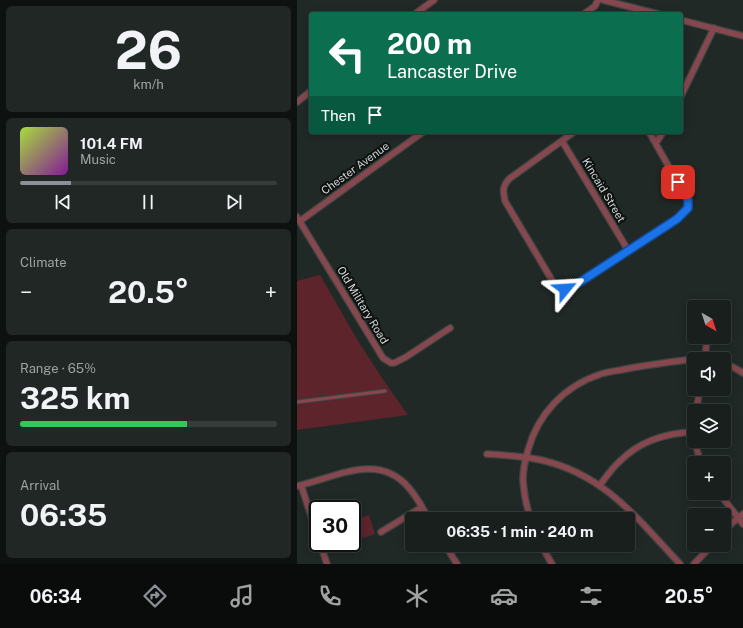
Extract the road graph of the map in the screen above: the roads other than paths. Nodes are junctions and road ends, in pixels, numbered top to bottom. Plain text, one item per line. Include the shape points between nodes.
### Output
1 (434, 0) edge
2 (598, 0) edge
3 (603, 0) edge
4 (418, 12) edge
5 (587, 12) edge
6 (650, 12) edge
7 (683, 20) edge
8 (714, 28) junction
9 (743, 36) edge
10 (683, 92) edge
11 (309, 93) edge
12 (297, 102) edge
13 (420, 134) edge
14 (572, 134) edge
15 (650, 134) edge
16 (662, 134) edge
17 (563, 141) junction
18 (656, 144) junction
19 (298, 219) edge
20 (628, 250) junction
21 (450, 328) dead end
22 (687, 360) edge
23 (731, 367) edge
24 (743, 373) edge
25 (385, 391) dead end
26 (297, 402) edge
27 (687, 433) edge
28 (487, 454) dead end
29 (526, 457) junction
30 (299, 485) edge
31 (600, 486) junction
32 (726, 500) edge
33 (422, 507) junction
34 (309, 512) edge
35 (425, 512) edge
36 (528, 512) edge
37 (741, 516) edge
38 (743, 524) edge
39 (731, 525) edge
40 (381, 532) dead end
41 (323, 552) edge
42 (449, 552) edge
43 (545, 552) edge
44 (705, 552) edge
45 (327, 564) edge
46 (457, 564) edge
47 (552, 564) edge
48 (680, 564) edge
49 (694, 564) edge

1 - 4 street
2 - 5 street
3 - 6 street
7 - 8 street
8 - 9 street
8 - 10 street
11 - 12 street
13 - 19 street, Chester Avenue
14 - 17 street
15 - 18 street
16 - 18 street
17 - 20 street, Kincaid Street
17 - 20 street via 509,179 503,190 505,201 553,282 562,289 570,288
18 - 20 street via 688,200 688,208 677,219
19 - 21 street, Old Military Road via 383,358 395,363
22 - 29 street via 601,374 577,384 561,396 541,418
23 - 24 street
25 - 26 lane
27 - 31 street via 649,441 629,452
28 - 29 street
29 - 31 street via 577,472
29 - 36 street via 523,480
30 - 33 street via 355,469 368,468 394,474 401,479
30 - 34 street
31 - 48 street via 624,505
32 - 37 street
33 - 35 street
33 - 40 street
37 - 38 street
37 - 39 street
41 - 45 street
42 - 46 street
43 - 47 street
44 - 49 street

